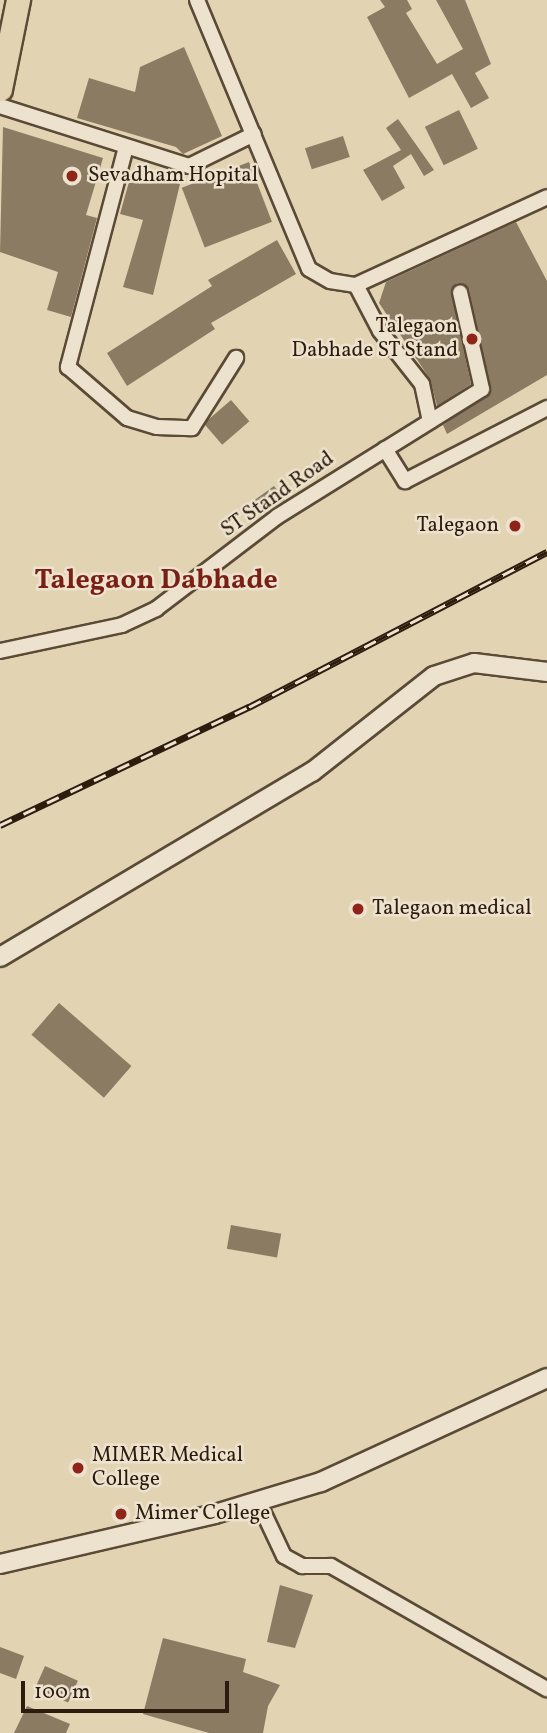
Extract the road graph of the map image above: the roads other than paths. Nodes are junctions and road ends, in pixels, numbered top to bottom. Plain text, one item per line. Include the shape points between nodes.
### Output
1 (9, 0) edge
2 (18, 0) edge
3 (197, 0) edge
4 (0, 20) edge
5 (0, 89) edge
6 (0, 106) edge
7 (254, 134) junction
8 (126, 147) junction
9 (547, 197) edge
10 (356, 285) junction
11 (460, 292) dead end
12 (236, 358) dead end
13 (547, 408) edge
14 (430, 421) junction
15 (385, 449) junction
16 (0, 651) edge
17 (547, 672) edge
18 (0, 957) edge
19 (547, 1378) edge
20 (258, 1501) junction
21 (0, 1564) edge
22 (547, 1689) edge

1 - 4 highway
2 - 5 highway
3 - 7 street
6 - 8 street
7 - 8 street via 189,166
7 - 10 street via 309,269 330,281
8 - 12 street via 68,367 127,418 157,427 192,428
9 - 10 street
10 - 14 street via 380,331 422,384
11 - 14 street, ST Stand Road via 482,389
13 - 15 street via 405,481
14 - 15 street, ST Stand Road
15 - 16 street, ST Stand Road via 278,516 156,609 122,625
17 - 18 street via 474,663 434,676 312,772
19 - 20 street via 321,1482
20 - 21 street
20 - 22 street via 284,1556 302,1566 331,1566

